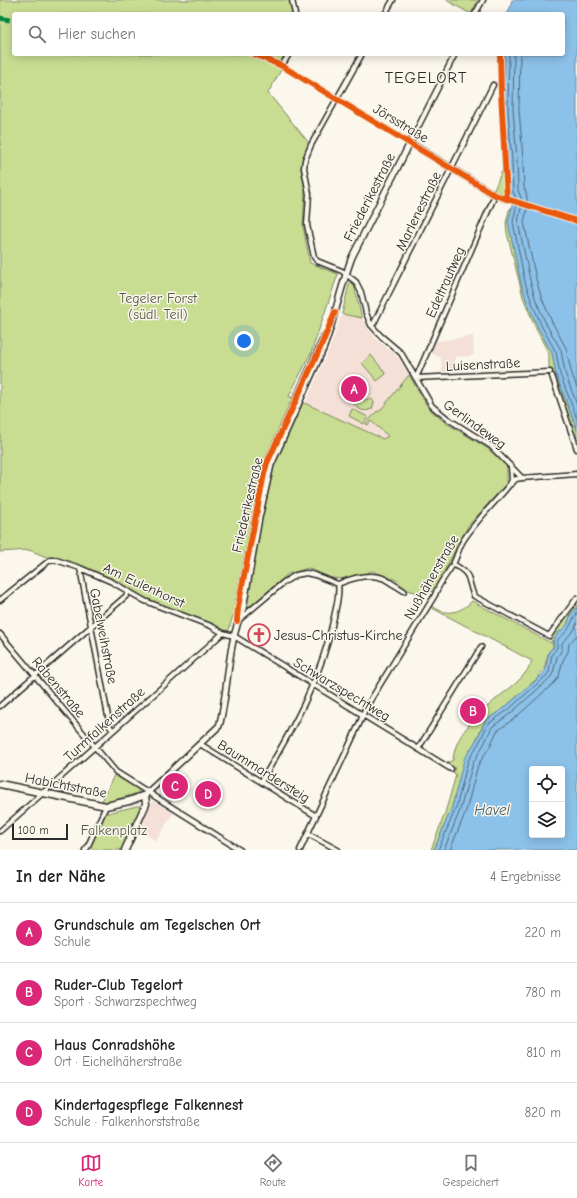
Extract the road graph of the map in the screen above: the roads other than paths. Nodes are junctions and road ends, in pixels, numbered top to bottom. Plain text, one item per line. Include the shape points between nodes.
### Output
1 (292, 0) edge
2 (393, 0) edge
3 (483, 0) edge
4 (295, 12) edge
5 (386, 12) edge
6 (476, 12) edge
7 (288, 56) edge
8 (361, 56) edge
9 (454, 56) edge
10 (493, 85) dead end
11 (337, 98) junction
12 (410, 143) junction
13 (451, 168) junction
14 (495, 195) junction
15 (507, 200) dead end
16 (346, 274) junction
17 (372, 324) junction
18 (550, 372) dead end
19 (552, 376) dead end
20 (416, 378) junction
21 (577, 449) edge
22 (511, 468) junction
23 (577, 474) edge
24 (522, 478) junction
25 (510, 484) junction
26 (453, 564) junction
27 (80, 568) junction
28 (338, 584) junction
29 (404, 591) dead end
30 (128, 592) junction
31 (577, 598) edge
32 (0, 600) edge
33 (238, 621) junction
34 (91, 626) junction
35 (223, 633) junction
36 (0, 634) edge
37 (234, 636) junction
38 (481, 647) dead end
39 (35, 675) junction
40 (313, 684) junction
41 (0, 706) edge
42 (363, 715) junction
43 (113, 730) junction
44 (200, 744) junction
45 (95, 747) junction
46 (418, 749) junction
47 (451, 769) dead end
48 (261, 782) junction
49 (0, 784) edge
50 (42, 793) junction
51 (148, 794) junction
52 (106, 806) junction
53 (316, 816) junction
54 (0, 831) edge
55 (308, 834) junction
56 (87, 849) edge
57 (125, 850) edge
58 (240, 850) edge
59 (300, 850) edge
60 (338, 850) edge

1 - 4 street
2 - 5 street
3 - 6 street
7 - 11 street, Jörsstraße via 282,66
8 - 11 street
9 - 12 street, Friederikestraße
10 - 13 street, Marlenestraße
11 - 12 street, Jörsstraße
11 - 16 street, Gerlindeweg via 311,145 304,160 304,168 308,194 307,225 314,257 317,261
12 - 13 street, Jörsstraße
12 - 16 street, Friederikestraße via 352,257
13 - 14 street, Jörsstraße
13 - 17 street, Marlenestraße
14 - 15 street, Jörsstraße
14 - 20 street, Edeltrautweg
16 - 17 street, Gerlindeweg via 360,288 366,313
16 - 33 street, Friederikestraße via 335,312 267,463 238,607
17 - 20 street, Gerlindeweg via 381,336 401,353
18 - 20 street, Luisenstraße
19 - 21 street
20 - 22 street, Gerlindeweg via 439,413 491,446
22 - 24 street, Gerlindeweg
22 - 25 street
23 - 24 street
24 - 25 street
25 - 26 street, Nußhäherstraße via 471,529
26 - 31 street via 467,574 474,596 549,636
26 - 42 street, Nußhäherstraße
27 - 30 street, Am Eulenhorst
27 - 32 street, Am Eulenhorst via 50,560
27 - 34 street, Gabelweihstraße
28 - 29 street via 349,579 375,576
28 - 33 street via 315,575 296,575
28 - 40 street via 337,604 330,636
30 - 34 street
30 - 35 street, Am Eulenhorst
33 - 37 street, Friederikestraße
34 - 39 street
34 - 43 street, Gabelweihstraße via 110,727
35 - 37 street, Am Eulenhorst
35 - 43 street, Turmfalkenstraße
36 - 39 street, Rabenstraße
37 - 40 street, Schwarzspechtweg
37 - 44 street, Friederikestraße via 220,723
38 - 46 street
39 - 41 street
39 - 45 street, Rabenstraße
40 - 42 street, Schwarzspechtweg
40 - 48 street via 288,736
42 - 46 street, Schwarzspechtweg
42 - 53 street, Nußhäherstraße
43 - 45 street, Turmfalkenstraße
44 - 48 street, Baummardersteig
44 - 51 street, Friederikestraße
45 - 50 street, Turmfalkenstraße
45 - 51 street, Rabenstraße via 116,772
46 - 47 street, Schwarzspechtweg
48 - 53 street, Baummardersteig
49 - 50 main road, Habichtstraße
50 - 52 main road, Habichtstraße
50 - 54 street, Turmfalkenstraße
51 - 52 main road, Habichtstraße
51 - 57 main road
51 - 58 street
52 - 56 street
53 - 55 street, Nußhäherstraße
55 - 59 street, Nußhäherstraße
55 - 60 street

